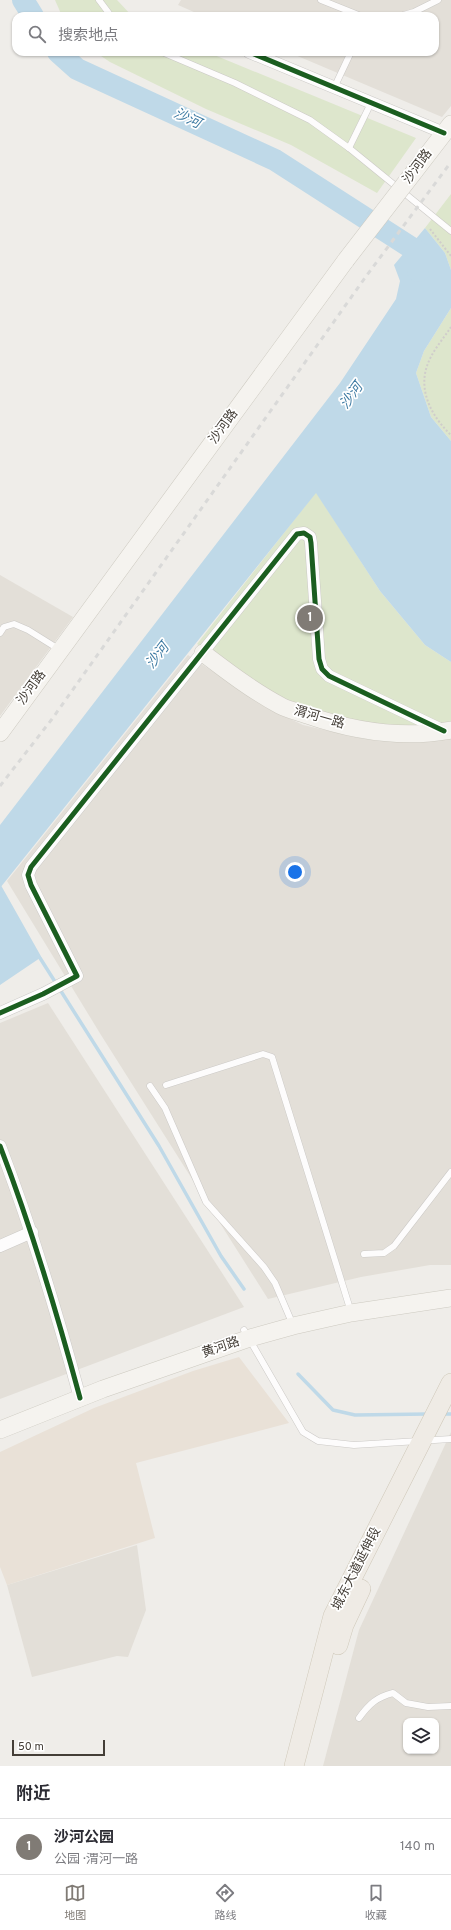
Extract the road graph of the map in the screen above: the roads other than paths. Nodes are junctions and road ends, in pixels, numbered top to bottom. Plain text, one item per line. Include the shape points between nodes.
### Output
1 (99, 0) edge
2 (320, 0) edge
3 (438, 0) edge
4 (108, 12) edge
5 (352, 12) edge
6 (414, 12) edge
7 (171, 56) edge
8 (258, 56) edge
9 (349, 56) edge
10 (334, 88) junction
11 (371, 103) junction
12 (447, 128) edge
13 (349, 148) junction
14 (451, 231) edge
15 (0, 633) edge
16 (60, 650) junction
17 (203, 653) junction
18 (447, 730) edge
19 (0, 732) edge
20 (0, 1014) edge
21 (166, 1085) dead end
22 (150, 1086) dead end
23 (0, 1146) edge
24 (451, 1172) edge
25 (32, 1232) junction
26 (0, 1246) edge
27 (364, 1254) dead end
28 (451, 1287) edge
29 (451, 1298) edge
30 (350, 1308) junction
31 (291, 1322) junction
32 (247, 1334) junction
33 (451, 1383) edge
34 (79, 1393) junction
35 (451, 1404) edge
36 (0, 1418) edge
37 (0, 1430) edge
38 (451, 1439) edge
39 (451, 1706) edge
40 (359, 1718) dead end
41 (294, 1766) edge
42 (304, 1766) edge

1 - 4 lane
2 - 5 lane
3 - 6 lane
7 - 13 lane via 235,83 310,120
8 - 10 street
9 - 10 lane
10 - 11 street
11 - 12 street
11 - 13 lane
12 - 16 main road, 沙河路, bridge via 346,260
13 - 14 lane
15 - 16 lane via 4,627 14,624
16 - 19 main road, 沙河路
17 - 18 main road, 渭河一路 via 248,687 282,707 331,724 386,733 427,734
17 - 18 street via 297,534 304,533 310,536 311,543 319,659 322,669 329,676
17 - 20 street via 31,867 28,875 31,885 77,976
21 - 30 lane via 264,1054 272,1057
22 - 31 lane via 167,1114 206,1202 271,1277
23 - 25 street
24 - 27 lane via 394,1246 384,1253
25 - 26 street
25 - 34 street
28 - 30 main road, 黄河路
29 - 30 main road, 黄河路
30 - 31 main road, 黄河路
31 - 32 main road, 黄河路
32 - 34 main road, 黄河路
32 - 38 lane via 303,1432 318,1441 354,1445
33 - 41 main road, 城东大道延伸段 via 333,1616
34 - 36 main road, 黄河路
34 - 37 main road, 黄河路
35 - 42 main road, 城东大道延伸段 via 344,1625
39 - 40 lane via 428,1707 406,1703 394,1693 380,1697 367,1706

